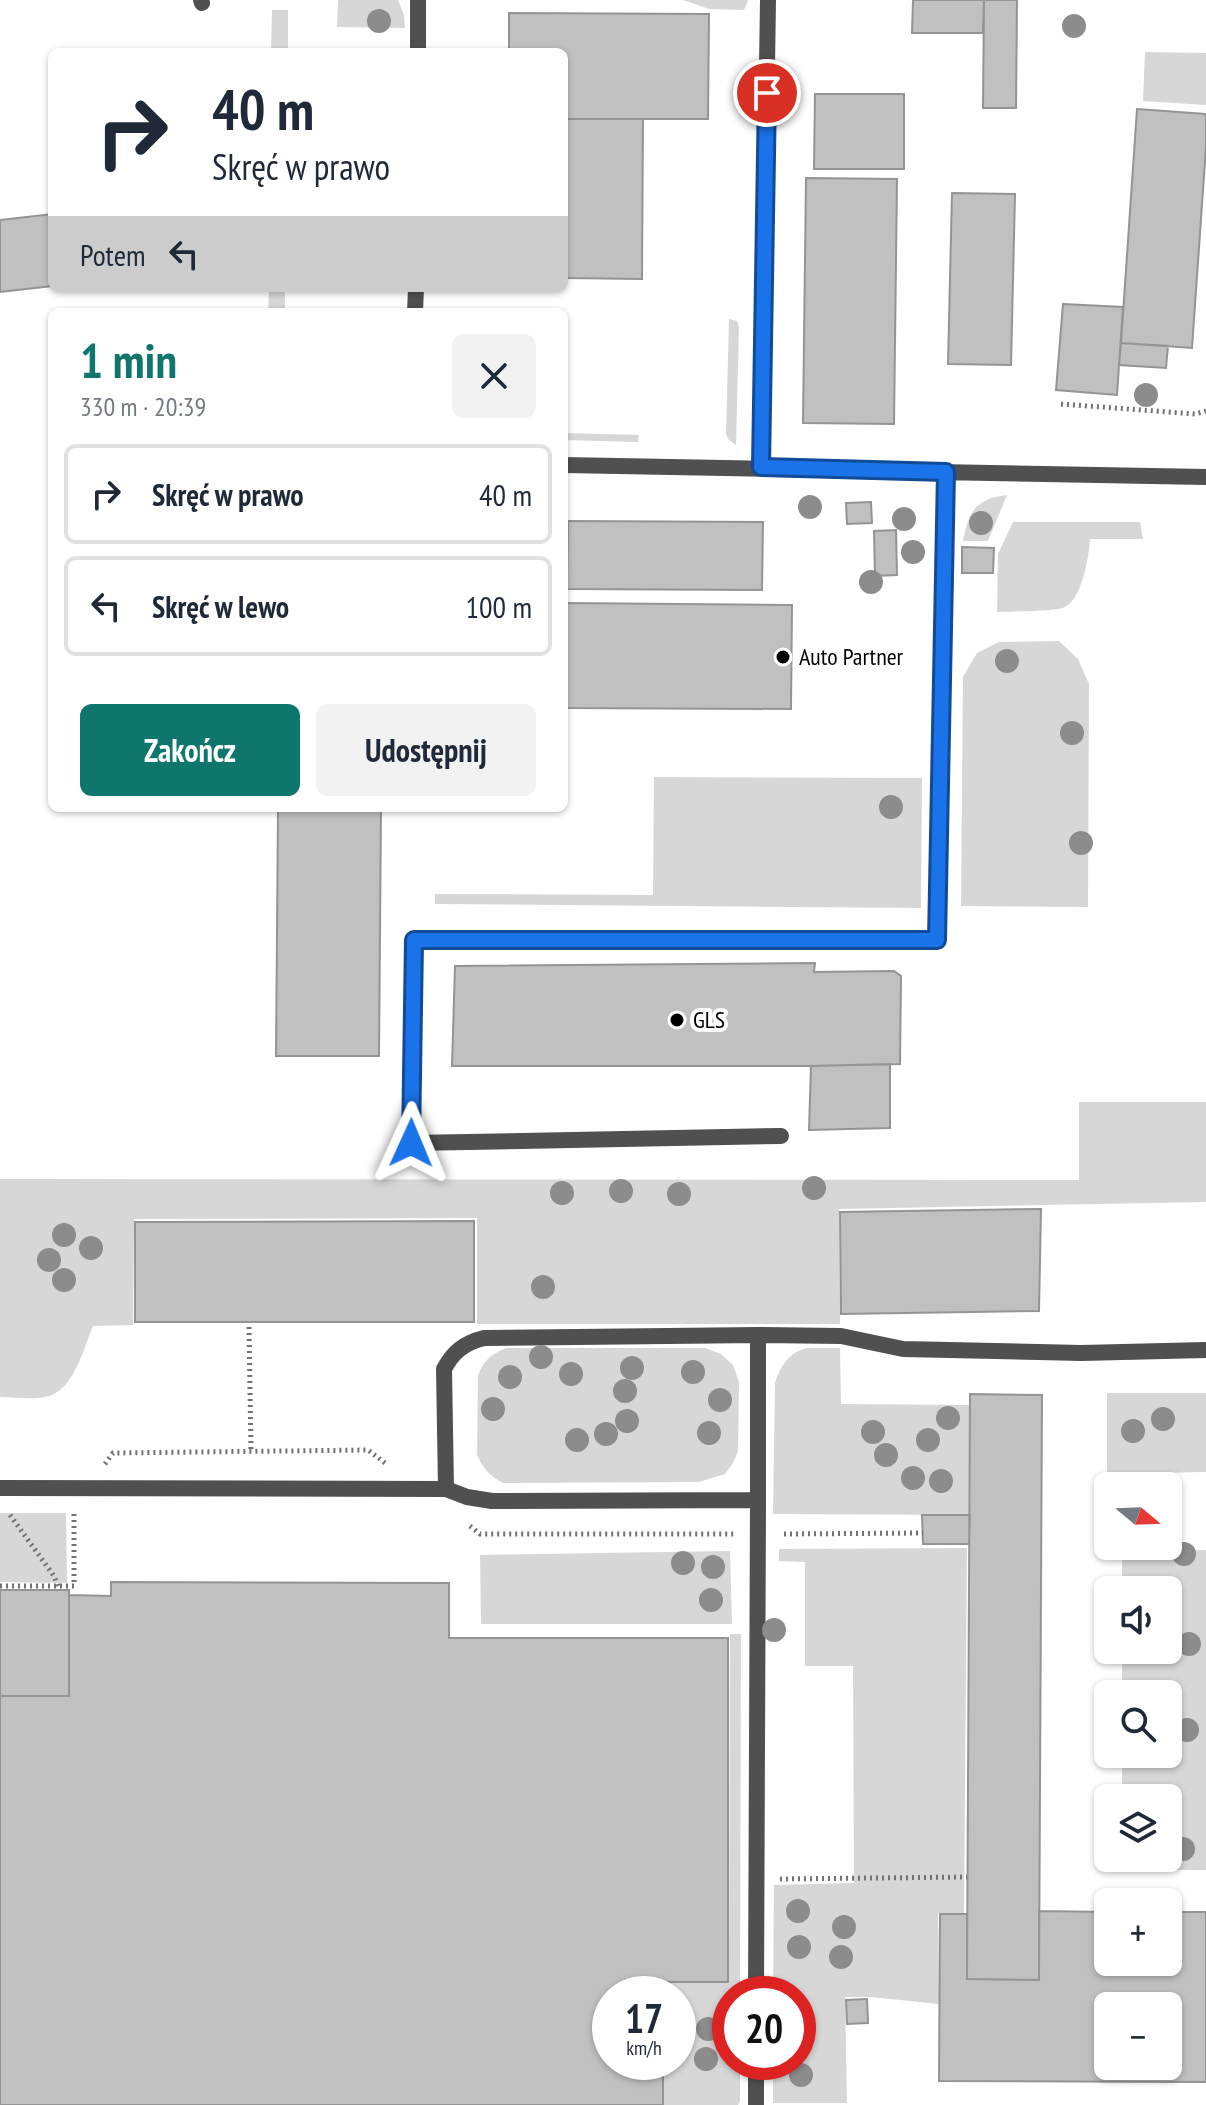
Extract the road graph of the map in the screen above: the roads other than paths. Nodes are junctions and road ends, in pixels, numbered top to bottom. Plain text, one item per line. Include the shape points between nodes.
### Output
1 (418, 0) edge
2 (768, 0) edge
3 (418, 48) edge
4 (568, 465) edge
5 (761, 467) junction
6 (946, 472) junction
7 (1206, 477) edge
8 (781, 1136) dead end
9 (758, 1335) junction
10 (1206, 1350) edge
11 (0, 1488) edge
12 (446, 1489) junction
13 (758, 1500) junction
14 (756, 1976) edge
15 (756, 2080) edge
16 (756, 2105) edge

1 - 3 lane
2 - 5 lane
4 - 5 lane
5 - 6 lane
6 - 7 lane
6 - 8 lane via 937,940 414,940 411,1143
9 - 10 lane via 841,1336 903,1349
9 - 12 lane via 470,1341 444,1369
9 - 13 lane
11 - 12 lane
12 - 13 lane via 492,1501
13 - 14 lane
15 - 16 lane

